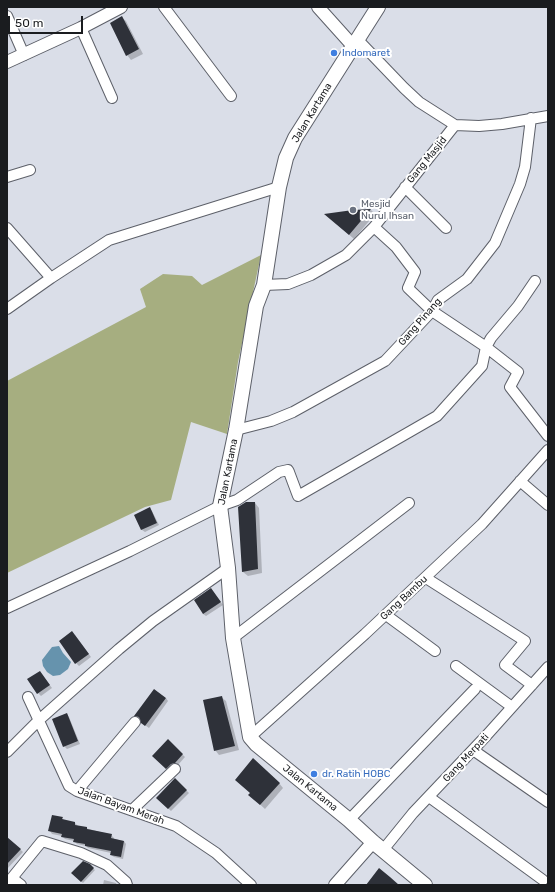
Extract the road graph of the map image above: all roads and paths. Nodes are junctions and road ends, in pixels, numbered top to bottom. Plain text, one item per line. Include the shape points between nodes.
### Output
1 (121, 7) edge
2 (164, 7) edge
3 (318, 7) edge
4 (378, 7) edge
5 (7, 16) edge
6 (81, 28) junction
7 (355, 43) junction
8 (24, 55) junction
9 (7, 62) edge
10 (230, 96) dead end
11 (112, 98) dead end
12 (548, 116) edge
13 (531, 118) junction
14 (455, 125) junction
15 (30, 170) dead end
16 (7, 177) edge
17 (279, 187) junction
18 (406, 187) junction
19 (374, 227) junction
20 (7, 228) edge
21 (446, 228) dead end
22 (51, 278) junction
23 (535, 280) dead end
24 (264, 285) junction
25 (7, 309) edge
26 (432, 311) junction
27 (486, 348) junction
28 (236, 430) junction
29 (548, 436) edge
30 (548, 450) edge
31 (520, 481) junction
32 (409, 502) dead end
33 (548, 505) edge
34 (220, 506) junction
35 (228, 568) junction
36 (426, 578) junction
37 (7, 608) edge
38 (386, 615) junction
39 (233, 638) junction
40 (435, 651) dead end
41 (456, 666) dead end
42 (548, 667) edge
43 (532, 685) junction
44 (475, 689) dead end
45 (28, 697) dead end
46 (512, 707) junction
47 (39, 720) junction
48 (135, 722) dead end
49 (250, 737) junction
50 (473, 750) junction
51 (7, 752) edge
52 (175, 769) dead end
53 (77, 791) junction
54 (429, 796) junction
55 (548, 802) edge
56 (132, 810) junction
57 (349, 820) junction
58 (378, 846) junction
59 (543, 880) dead end
60 (10, 881) edge
61 (21, 885) edge
62 (127, 885) edge
63 (252, 885) edge
64 (335, 885) edge
65 (425, 885) edge

1 - 6 street
2 - 10 street
3 - 7 street
4 - 7 main road, Jalan Kartama
5 - 8 street
6 - 8 street
6 - 11 street
7 - 14 street via 419,102
7 - 17 main road, Jalan Kartama via 295,138 286,158
8 - 9 street
12 - 13 street
13 - 14 street via 494,125
13 - 26 street, Gang Pinang via 525,167 520,184 494,243 467,279 438,300
14 - 18 street, Gang Masjid
15 - 16 street
17 - 22 street via 109,240
17 - 24 main road, Jalan Kartama
18 - 19 street, Gang Masjid
18 - 21 street
19 - 24 street, Gang Masjid via 346,255 311,275 288,284
19 - 26 street via 396,247 415,272 408,288
20 - 22 street
22 - 25 street
23 - 27 street
24 - 28 main road, Jalan Kartama via 256,306
26 - 27 street
26 - 28 street, Gang Pinang via 385,361 369,371 293,412
27 - 29 street via 518,372 510,387
27 - 34 street via 482,366 437,416 298,496 288,470 279,472 237,500
28 - 34 main road, Jalan Kartama
30 - 31 street, Gang Bambu
31 - 33 street
31 - 36 street, Gang Bambu via 482,524
32 - 39 street
34 - 35 main road, Jalan Kartama
34 - 37 street
35 - 39 main road, Jalan Kartama
35 - 47 street via 153,621
36 - 38 street, Gang Bambu
36 - 43 street via 524,641 505,665
38 - 40 street
38 - 49 street, Gang Bambu
39 - 49 main road, Jalan Kartama
41 - 46 street
42 - 43 street, Gang Merpati
43 - 46 street, Gang Merpati
44 - 57 street
45 - 47 street, Jalan Bayam Merah
46 - 50 street, Gang Merpati
47 - 51 street
47 - 53 street, Jalan Bayam Merah via 66,782
48 - 53 street
49 - 57 main road, Jalan Kartama
50 - 54 street, Gang Merpati
50 - 55 street
52 - 56 street
53 - 56 street, Jalan Bayam Merah
54 - 58 street, Gang Merpati
54 - 59 street
56 - 63 street, Jalan Bayam Merah via 176,826 216,853
57 - 58 main road, Jalan Kartama
58 - 64 street
58 - 65 main road, Jalan Kartama
60 - 61 street
60 - 62 street via 42,841 81,853 107,865

